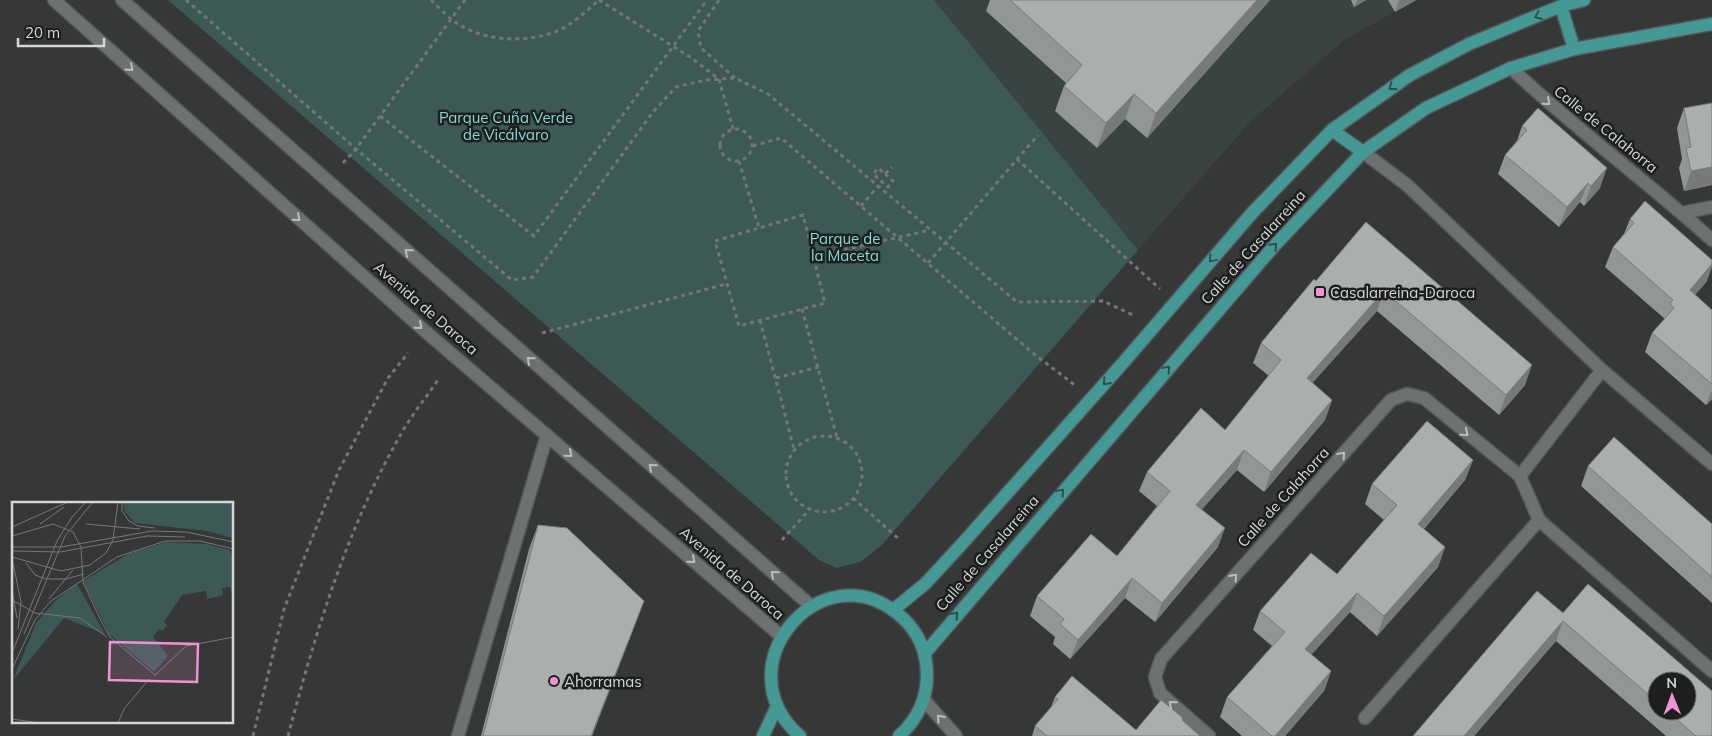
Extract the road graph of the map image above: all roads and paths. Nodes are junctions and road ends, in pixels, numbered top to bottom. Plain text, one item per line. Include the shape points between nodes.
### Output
1 (54, 0) edge
2 (122, 0) edge
3 (186, 0) edge
4 (431, 0) edge
5 (466, 0) edge
6 (599, 0) edge
7 (707, 0) edge
8 (719, 0) edge
9 (1584, 0) edge
10 (1560, 3) edge
11 (452, 20) junction
12 (1712, 24) edge
13 (675, 47) junction
14 (1574, 49) junction
15 (1511, 68) junction
16 (735, 78) junction
17 (719, 79) junction
18 (380, 116) junction
19 (733, 129) junction
20 (1332, 130) junction
21 (1038, 134) dead end
22 (753, 146) junction
23 (356, 149) junction
24 (1363, 152) junction
25 (1017, 159) junction
26 (739, 161) junction
27 (343, 163) dead end
28 (892, 167) dead end
29 (885, 174) junction
30 (882, 181) junction
31 (878, 186) junction
32 (861, 206) junction
33 (1712, 207) edge
34 (1682, 213) junction
35 (759, 228) junction
36 (930, 230) junction
37 (898, 237) junction
38 (1712, 240) edge
39 (946, 243) junction
40 (813, 257) junction
41 (928, 264) junction
42 (726, 284) junction
43 (1175, 303) junction
44 (802, 309) junction
45 (760, 320) junction
46 (1155, 326) junction
47 (542, 333) dead end
48 (408, 353) dead end
49 (819, 367) junction
50 (1056, 370) dead end
51 (1602, 370) junction
52 (776, 378) junction
53 (438, 380) dead end
54 (547, 435) junction
55 (837, 438) junction
56 (794, 448) junction
57 (1712, 464) edge
58 (1520, 476) junction
59 (853, 498) junction
60 (810, 509) junction
61 (1539, 520) junction
62 (782, 540) dead end
63 (900, 540) dead end
64 (811, 606) junction
65 (893, 610) junction
66 (781, 636) junction
67 (925, 653) junction
68 (1712, 671) edge
69 (924, 700) junction
70 (777, 706) junction
71 (1365, 718) dead end
72 (253, 736) edge
73 (288, 736) edge
74 (458, 736) edge
75 (764, 736) edge
76 (800, 736) edge
77 (899, 736) edge
78 (956, 736) edge
79 (1209, 736) edge

1 -> 54 street, Avenida de Daroca
64 -> 2 street, Avenida de Daroca
3 - 23 path
4 - 11 path
5 - 11 path
6 - 11 path via 579,18 555,32 529,38 502,39 484,35
6 - 13 path
7 - 13 path
8 - 16 path via 698,30 700,48
9 - 10 main road, Calle de Casalarreina
10 - 14 main road
10 -> 20 main road, Calle de Casalarreina via 1410,75
11 - 18 path
12 - 14 main road, Calle de Casalarreina
13 - 17 path
13 - 18 path via 534,236
14 - 15 main road, Calle de Casalarreina
15 - 24 main road, Calle de Casalarreina via 1426,108
15 -> 34 street, Calle de Calahorra
16 - 17 path
16 - 31 path via 768,94
17 - 19 path
17 - 23 path via 676,87 653,112 533,277 512,280
18 - 23 path
19 - 22 path via 747,133
19 - 26 path via 721,138 720,148 725,157
20 - 24 main road
20 -> 43 main road, Calle de Casalarreina via 1252,212
21 - 25 path
22 - 26 path via 749,156
22 - 32 path via 781,138
23 - 27 path
24 - 51 street via 1407,186
67 -> 24 main road, Calle de Casalarreina via 1274,246
25 - 39 path
25 - 43 path
26 - 35 path
28 - 29 path
29 - 30 path via 893,181 888,187
29 - 30 path via 878,168 873,174
30 - 31 path
31 - 32 path
31 - 36 path
32 - 37 path
33 - 34 street
34 - 38 street, Calle de Calahorra
35 - 40 path via 803,215
35 - 42 path via 715,240
36 - 37 path
36 - 39 path
37 - 40 path
37 - 41 path
39 - 41 path
39 - 46 path via 1017,302 1103,301
40 - 44 path via 825,303
41 - 50 path
42 - 45 path via 739,326
42 - 47 path
43 - 46 main road, Calle de Casalarreina
44 - 45 path
44 - 49 path
45 - 52 path
46 -> 65 main road, Calle de Casalarreina via 925,584
48 - 72 path via 388,378 339,470 284,609
49 - 52 path
49 - 55 path
51 - 57 street
51 - 58 street
52 - 56 path
53 - 73 path via 405,427 366,502 315,637
54 -> 66 street, Avenida de Daroca
54 - 74 street
55 - 56 path via 814,437
55 - 59 path via 856,453 860,464 862,476
56 - 60 path via 785,471 786,483 791,494
58 - 61 street, Calle de Calahorra
79 -> 58 street, Calle de Calahorra via 1160,693 1155,677 1161,659 1391,400 1407,394 1424,398
59 - 60 path via 834,510
59 - 63 path
60 - 62 path
61 - 68 street, Calle de Calahorra
61 - 71 street
64 - 65 main road via 831,599 852,597 874,601
64 - 66 main road via 794,619
65 - 67 main road via 918,636
66 - 70 main road via 772,659 770,683
67 - 69 main road via 928,677
69 - 77 main road via 910,725
78 -> 69 street
70 - 75 main road
70 - 76 main road via 788,726

